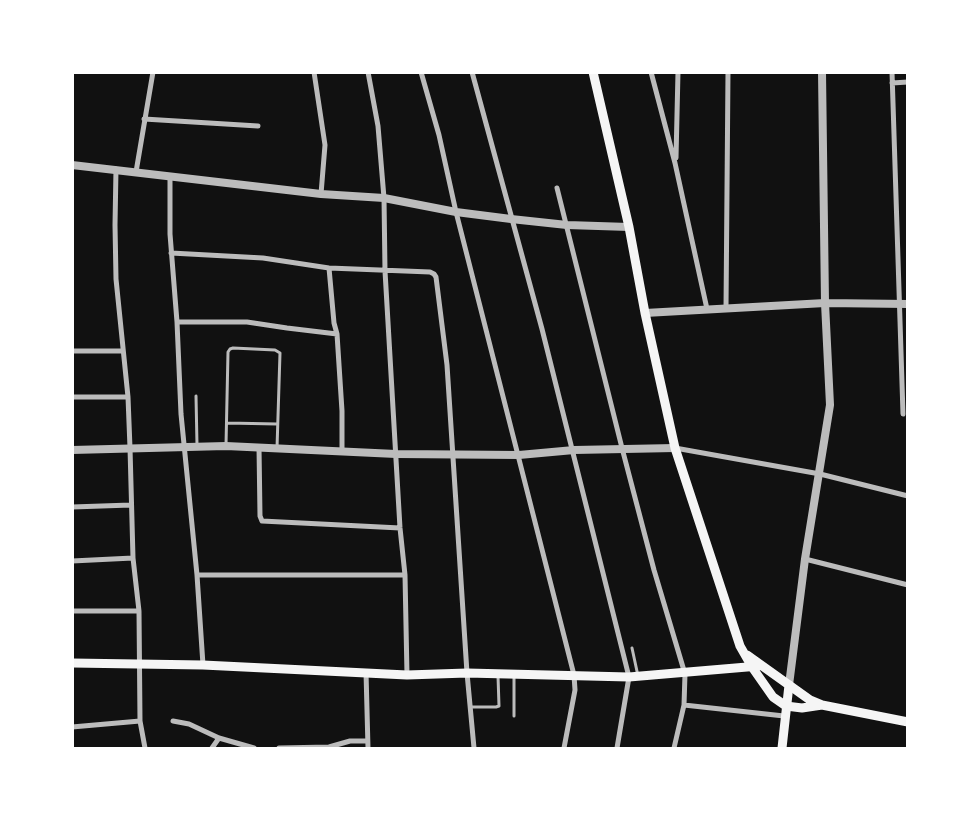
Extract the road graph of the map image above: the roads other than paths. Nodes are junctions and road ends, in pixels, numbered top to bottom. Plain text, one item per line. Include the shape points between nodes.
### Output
1 (153, 72) edge
2 (314, 72) edge
3 (368, 72) edge
4 (421, 72) edge
5 (472, 72) edge
6 (593, 72) edge
7 (651, 72) edge
8 (678, 72) edge
9 (728, 72) edge
10 (822, 72) edge
11 (892, 72) edge
12 (908, 82) edge
13 (892, 83) junction
14 (144, 119) junction
15 (258, 126) dead end
16 (676, 163) junction
17 (72, 165) edge
18 (116, 169) junction
19 (136, 172) junction
20 (170, 177) junction
21 (557, 188) dead end
22 (321, 194) junction
23 (384, 198) junction
24 (456, 212) junction
25 (511, 220) junction
26 (567, 225) junction
27 (629, 227) junction
28 (171, 253) junction
29 (329, 268) junction
30 (385, 271) junction
31 (825, 303) junction
32 (903, 304) edge
33 (726, 308) junction
34 (707, 309) junction
35 (645, 313) junction
36 (177, 322) junction
37 (337, 334) junction
38 (72, 350) edge
39 (122, 352) junction
40 (196, 396) dead end
41 (72, 397) edge
42 (128, 397) junction
43 (903, 414) dead end
44 (227, 423) junction
45 (277, 424) junction
46 (185, 446) junction
47 (197, 446) junction
48 (226, 446) junction
49 (259, 447) junction
50 (130, 448) junction
51 (278, 448) junction
52 (622, 448) junction
53 (675, 448) junction
54 (72, 450) edge
55 (574, 450) junction
56 (342, 451) junction
57 (452, 453) junction
58 (396, 454) junction
59 (518, 454) junction
60 (820, 474) junction
61 (908, 496) edge
62 (131, 505) junction
63 (72, 507) edge
64 (400, 528) junction
65 (133, 558) junction
66 (805, 559) junction
67 (72, 561) edge
68 (197, 575) junction
69 (405, 575) junction
70 (908, 585) edge
71 (72, 611) edge
72 (139, 611) junction
73 (632, 648) dead end
74 (744, 652) junction
75 (72, 663) edge
76 (140, 664) junction
77 (203, 665) junction
78 (762, 666) junction
79 (752, 668) junction
80 (366, 672) junction
81 (467, 673) junction
82 (498, 674) junction
83 (514, 674) junction
84 (685, 674) junction
85 (407, 675) junction
86 (574, 675) junction
87 (633, 677) junction
88 (788, 686) junction
89 (684, 705) junction
90 (822, 705) junction
91 (471, 708) junction
92 (785, 711) junction
93 (514, 716) dead end
94 (140, 721) junction
95 (173, 721) dead end
96 (908, 722) edge
97 (72, 727) edge
98 (219, 738) junction
99 (367, 741) junction
100 (145, 748) edge
101 (212, 748) edge
102 (254, 748) edge
103 (279, 748) edge
104 (368, 748) edge
105 (474, 748) edge
106 (564, 748) edge
107 (617, 748) edge
108 (674, 748) edge
109 (782, 748) edge

1 - 14 street
2 - 22 street via 325,145
3 - 23 street via 378,126
4 - 24 street
5 - 25 street
6 - 27 main road
7 - 16 street
8 - 16 street
9 - 33 street
10 - 31 street
11 - 13 street
12 - 13 street
13 - 32 street
14 - 15 street
14 - 19 street
16 - 34 street
17 - 18 street
18 - 19 street
18 - 39 street via 116,280
19 - 20 street
20 - 22 street
20 - 28 street
21 - 26 street
22 - 23 street
23 - 24 street
23 - 30 street
24 - 25 street
24 - 59 street
25 - 26 street
25 - 55 street
26 - 27 street
26 - 52 street
27 - 35 main road
28 - 29 street via 263,258
28 - 36 street
29 - 30 street
29 - 37 street
30 - 57 street via 430,272 436,277 447,365
30 - 58 street
31 - 32 street
31 - 33 street
31 - 60 street via 830,405
32 - 43 street
33 - 34 street
34 - 35 street
35 - 53 main road
36 - 37 street via 247,322
36 - 46 street
37 - 56 street
38 - 39 street
39 - 42 street
40 - 47 lane
41 - 42 street
42 - 50 street
44 - 45 lane
44 - 45 lane via 228,352 233,348 280,353
44 - 48 lane
45 - 51 lane
46 - 47 street
46 - 50 street
46 - 68 street
47 - 48 street
48 - 49 street
49 - 51 street
49 - 64 street via 262,521
50 - 54 street
50 - 62 street
51 - 56 street
52 - 53 street
52 - 55 street
52 - 84 street
53 - 60 street
53 - 74 main road via 725,604
55 - 59 street
55 - 87 street
56 - 58 street
57 - 58 street
57 - 59 street
57 - 81 street
58 - 64 street
59 - 86 street
60 - 61 street
60 - 66 street
62 - 63 street
62 - 65 street
64 - 69 street
65 - 67 street
65 - 72 street
66 - 70 street
66 - 88 street
68 - 69 street
68 - 77 street
69 - 85 street
71 - 72 street
72 - 76 street
73 - 87 lane
74 - 78 main road
74 - 79 main road
75 - 76 main road
76 - 77 main road
76 - 94 street
77 - 80 main road
78 - 79 main road
78 - 88 main road
79 - 84 main road
79 - 92 main road
80 - 85 main road
80 - 99 street
81 - 82 main road
81 - 85 main road
81 - 91 street
82 - 83 main road
82 - 91 lane via 500,706
83 - 86 main road
83 - 93 lane
84 - 87 main road
84 - 89 street
86 - 87 main road
86 - 106 street via 575,690
87 - 107 street
88 - 90 main road
88 - 92 main road
89 - 92 street
89 - 108 street
90 - 92 main road
90 - 96 main road
91 - 105 street
92 - 109 main road
94 - 97 street
94 - 100 street
95 - 98 street via 189,724
98 - 101 street
98 - 102 street
99 - 103 street via 350,741 329,747
99 - 104 street

